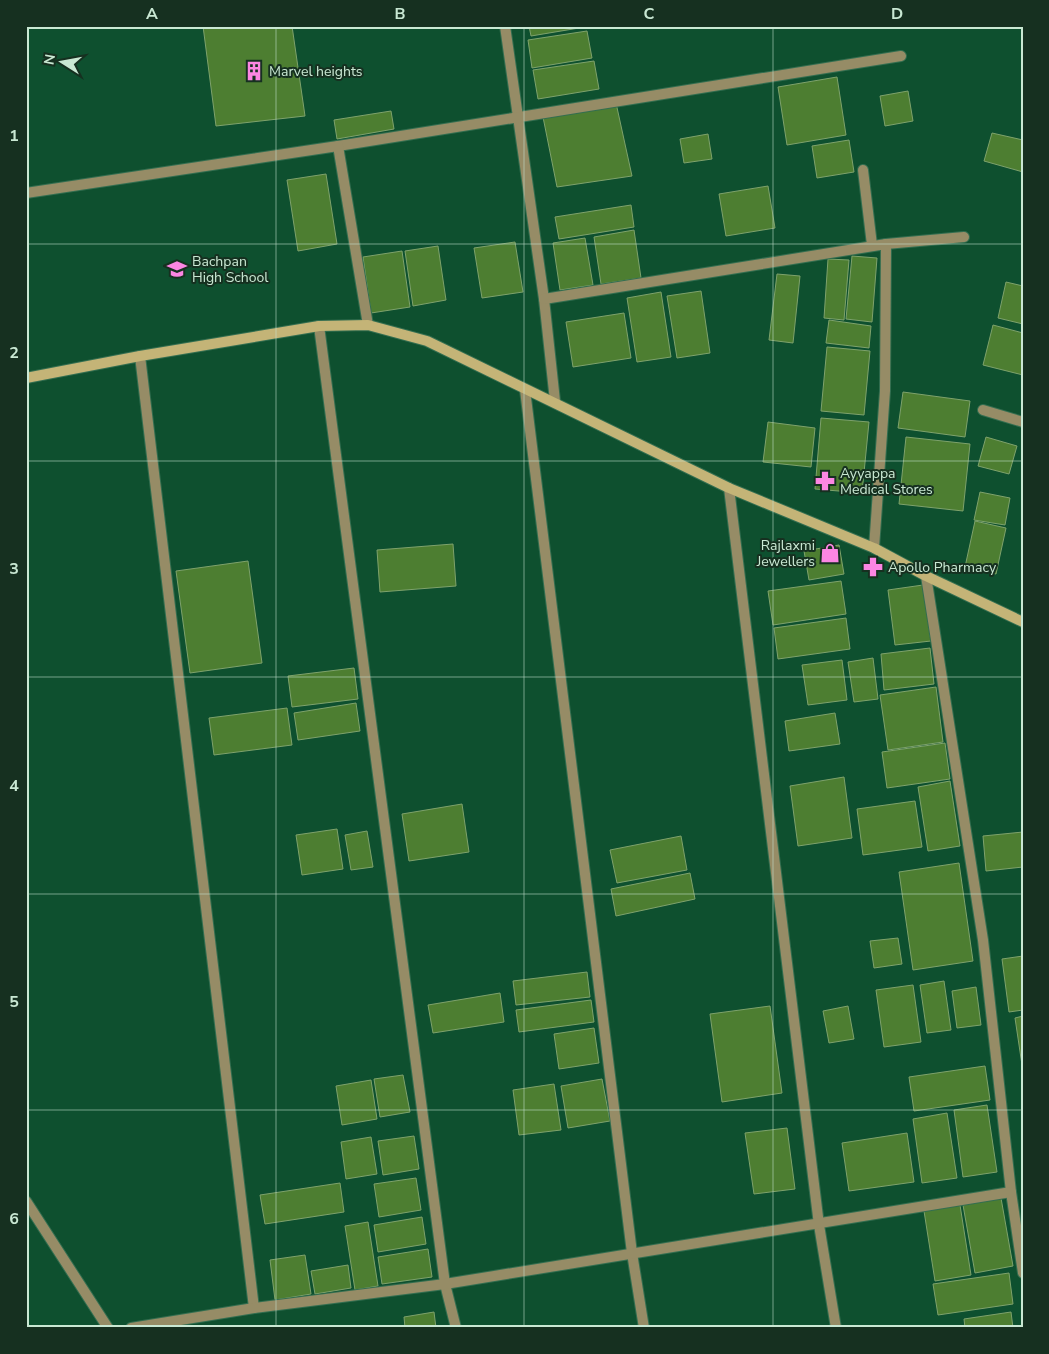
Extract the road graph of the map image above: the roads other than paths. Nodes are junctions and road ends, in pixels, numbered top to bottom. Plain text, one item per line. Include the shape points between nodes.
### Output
1 (505, 26) edge
2 (901, 56) dead end
3 (518, 117) junction
4 (338, 146) junction
5 (863, 170) dead end
6 (26, 192) edge
7 (964, 238) dead end
8 (886, 244) junction
9 (872, 245) junction
10 (544, 299) junction
11 (368, 324) junction
12 (319, 326) junction
13 (140, 356) junction
14 (26, 378) edge
15 (525, 390) junction
16 (555, 401) junction
17 (983, 410) dead end
18 (1023, 422) edge
19 (729, 488) junction
20 (874, 548) junction
21 (926, 576) junction
22 (1023, 622) edge
23 (1011, 1192) junction
24 (26, 1201) edge
25 (819, 1224) junction
26 (632, 1252) junction
27 (1023, 1273) edge
28 (445, 1284) junction
29 (254, 1308) junction
30 (108, 1328) edge
31 (131, 1328) edge
32 (456, 1328) edge
33 (644, 1328) edge
34 (836, 1328) edge

1 - 3 street
2 - 3 street
3 - 4 street
3 - 10 street
4 - 6 street
4 - 11 street
5 - 9 street
7 - 8 street
8 - 9 street
8 - 20 street via 885,392
9 - 10 street
10 - 16 street
11 - 12 street
11 - 15 street via 427,340
12 - 13 street
12 - 28 street
13 - 14 street
13 - 29 street
15 - 16 street
15 - 26 street
16 - 19 street
17 - 18 street
19 - 20 street
19 - 25 street
20 - 21 street
21 - 22 street
21 - 23 street via 984,940
23 - 25 street
23 - 27 street
24 - 30 street
25 - 26 street
25 - 34 street
26 - 28 street
26 - 33 street
28 - 29 street
28 - 32 street
29 - 31 street

